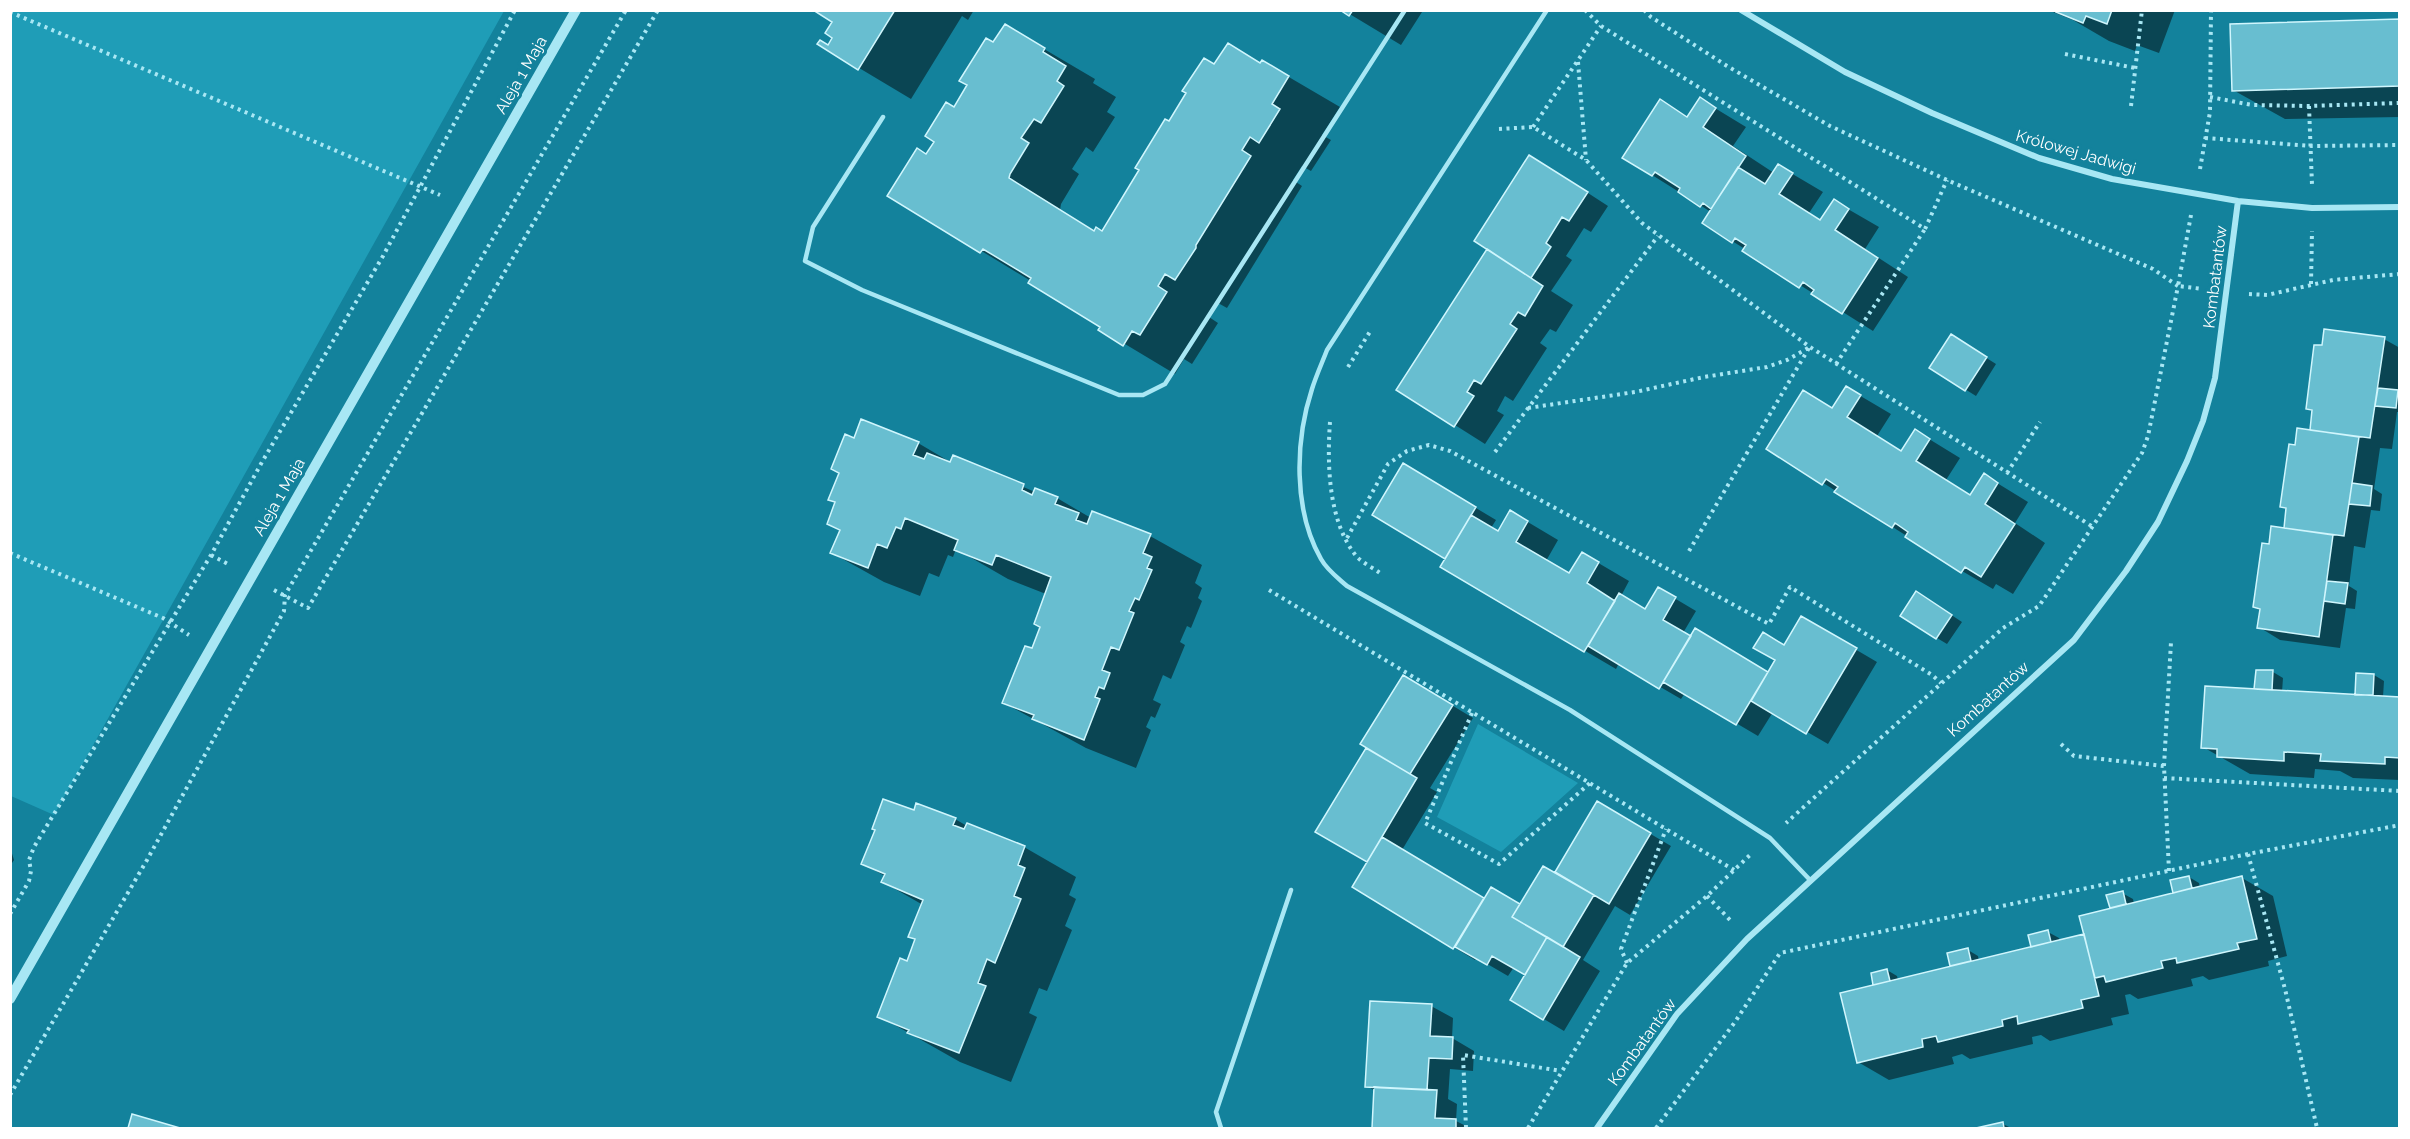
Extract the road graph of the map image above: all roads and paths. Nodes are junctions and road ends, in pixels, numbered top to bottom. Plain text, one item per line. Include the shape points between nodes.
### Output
1 (515, 10) edge
2 (576, 10) edge
3 (626, 10) edge
4 (658, 10) edge
5 (1405, 10) edge
6 (1547, 10) edge
7 (1585, 10) edge
8 (1644, 10) edge
9 (1741, 10) edge
10 (2142, 10) edge
11 (2211, 10) edge
12 (10, 12) edge
13 (1601, 26) junction
14 (2065, 54) dead end
15 (1578, 61) junction
16 (2135, 68) junction
17 (2210, 97) junction
18 (2400, 103) edge
19 (2131, 106) dead end
20 (883, 117) dead end
21 (1533, 127) junction
22 (1493, 139) dead end
23 (2400, 145) edge
24 (1586, 160) junction
25 (1947, 180) junction
26 (421, 187) junction
27 (2238, 201) junction
28 (464, 205) junction
29 (2400, 207) edge
30 (1925, 229) junction
31 (1658, 236) junction
32 (2400, 274) edge
33 (2311, 284) dead end
34 (1372, 328) dead end
35 (1810, 347) junction
36 (1835, 364) junction
37 (1347, 368) dead end
38 (1528, 408) junction
39 (1331, 416) dead end
40 (2040, 422) dead end
41 (1495, 452) dead end
42 (2007, 473) junction
43 (2093, 527) junction
44 (1347, 538) junction
45 (1689, 551) dead end
46 (10, 553) edge
47 (1380, 573) dead end
48 (1269, 590) dead end
49 (308, 608) dead end
50 (171, 624) junction
51 (2171, 642) dead end
52 (210, 648) junction
53 (1941, 682) junction
54 (1472, 713) junction
55 (2061, 744) dead end
56 (2164, 766) junction
57 (2164, 778) junction
58 (1590, 783) junction
59 (2400, 791) edge
60 (2400, 825) edge
61 (1666, 829) junction
62 (1770, 838) junction
63 (2248, 854) junction
64 (1734, 870) junction
65 (2169, 871) junction
66 (1811, 881) junction
67 (1291, 890) dead end
68 (10, 914) edge
69 (1628, 963) junction
70 (10, 999) edge
71 (1561, 1071) junction
72 (10, 1095) edge
73 (1221, 1128) edge
74 (1466, 1128) edge
75 (1528, 1128) edge
76 (1597, 1128) edge
77 (1656, 1128) edge
78 (2317, 1128) edge

1 - 26 path
2 - 28 street, Aleja 1 Maja
3 - 72 path via 285,595 284,612 147,860
4 - 49 path
5 - 20 lane via 1165,384 1143,395 1119,395 862,290 805,261 813,227
6 - 62 lane via 1327,350 1311,389 1304,426 1301,502 1321,559 1347,586 1570,710
7 - 13 path
8 - 25 path via 1726,66 1830,126
9 - 27 street, Królowej Jadwigi via 1845,72 2039,158 2112,179
10 - 16 path
11 - 17 path
12 - 26 path
13 - 15 path
13 - 30 path
14 - 16 path
15 - 21 path
15 - 24 path
16 - 19 path
17 - 18 path via 2252,105
17 - 23 path via 2205,138 2312,146
21 - 22 path via 1499,129
21 - 24 path
24 - 31 path
25 - 30 path
25 - 43 path via 2153,269 2178,286 2148,436 2142,453
26 - 28 path
26 - 50 path
27 - 29 street, Królowej Jadwigi via 2312,208
27 - 66 street, Kombatantów via 2215,378 2203,421 2158,522 2074,640
28 - 52 street, Aleja 1 Maja
30 - 36 path
31 - 35 path
31 - 38 path
32 - 33 path
34 - 37 path
35 - 36 path
35 - 38 path via 1767,368
35 - 45 path
36 - 42 path
38 - 41 path
39 - 44 path via 1328,456 1332,495
40 - 42 path
42 - 43 path
43 - 53 path via 2039,606 2003,628
44 - 47 path via 1358,557
44 - 53 path via 1388,464 1407,451 1429,445 1450,451 1769,624 1790,587
46 - 50 path
48 - 54 path
50 - 52 path
50 - 68 path via 34,847 29,860 29,881
51 - 56 path
52 - 70 street, Aleja 1 Maja
53 - 62 path
54 - 58 path
54 - 58 path via 1425,823 1499,864
55 - 56 path via 2074,756
56 - 57 path
57 - 59 path
57 - 65 path
58 - 61 path
60 - 63 path
61 - 64 path
61 - 69 path via 1621,949
62 - 64 path
62 - 66 lane
63 - 65 path
63 - 78 path
64 - 69 path
65 - 77 path via 1780,953 1735,1022
66 - 76 street, Kombatantów via 1747,939 1677,1014
67 - 73 lane via 1216,1112
69 - 71 path
71 - 74 path via 1462,1055
71 - 75 path

